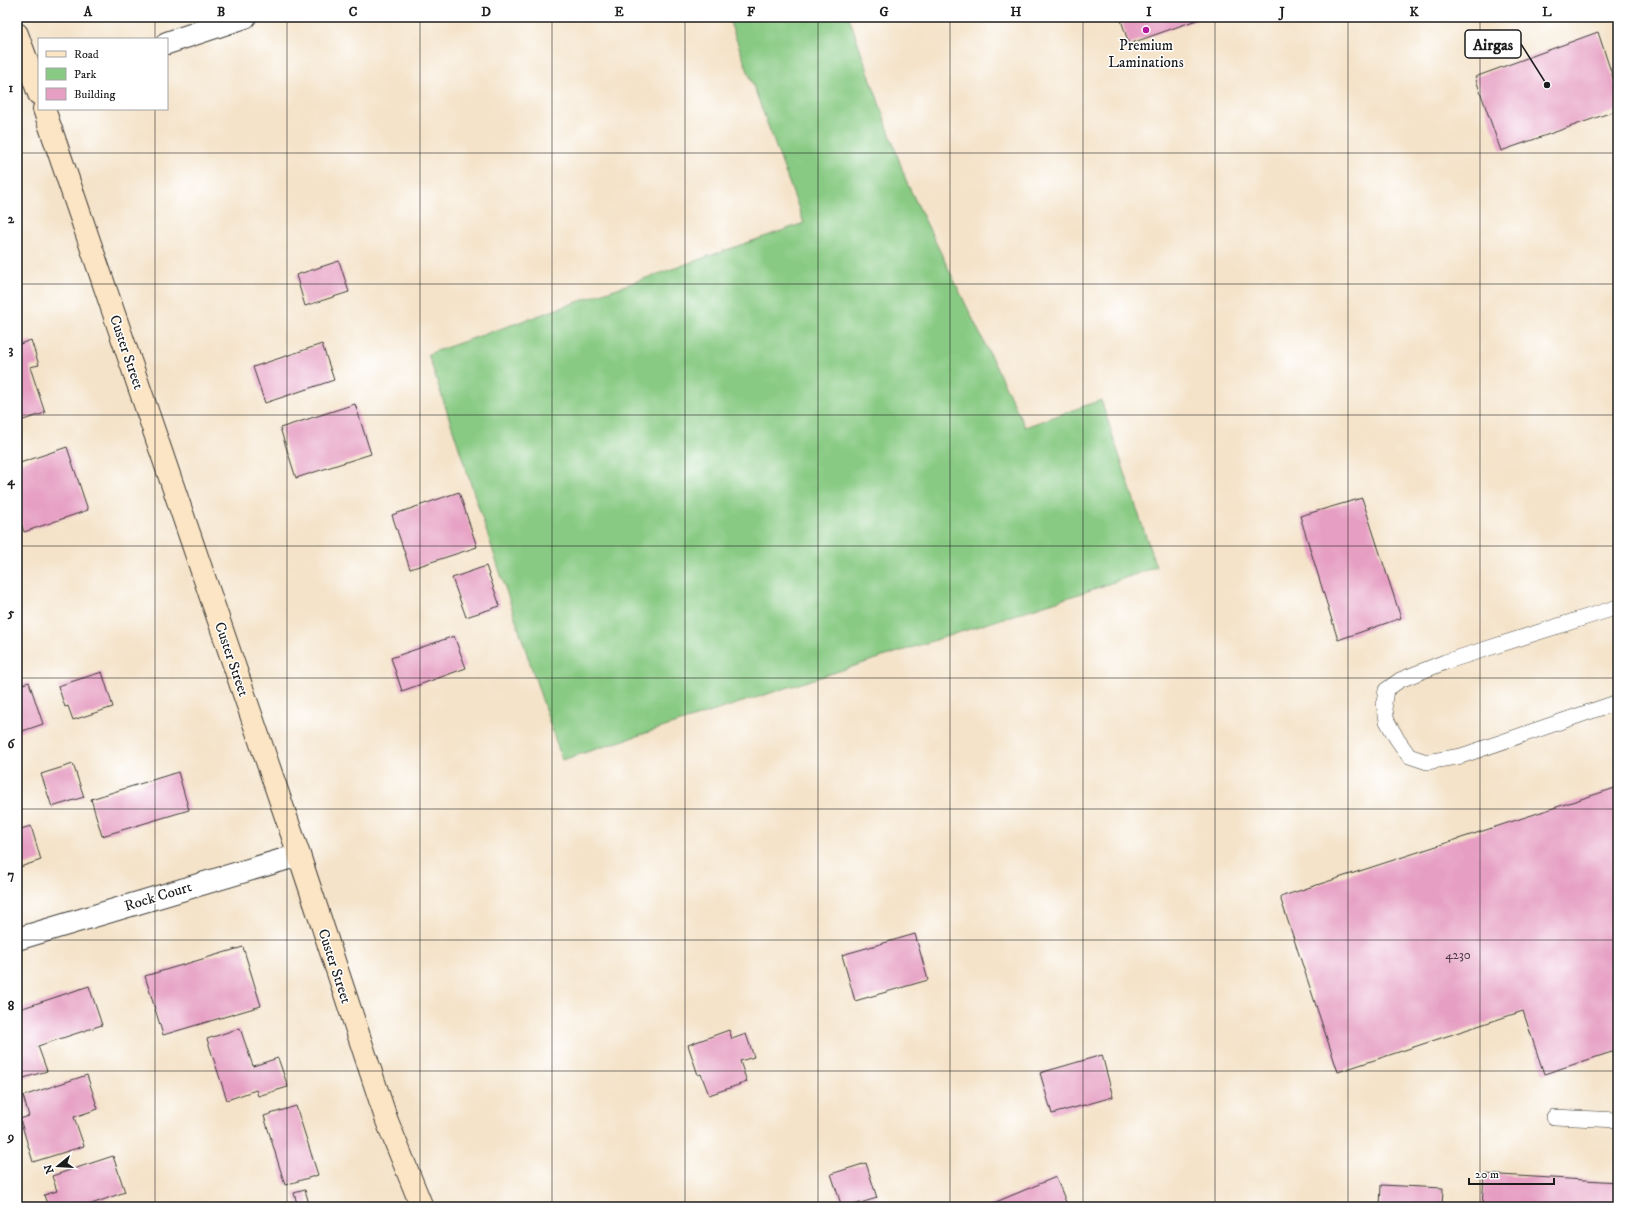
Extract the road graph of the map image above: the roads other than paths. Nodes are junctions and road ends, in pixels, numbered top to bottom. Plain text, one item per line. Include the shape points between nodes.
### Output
1 (245, 17) edge
2 (168, 42) edge
3 (19, 46) edge
4 (38, 88) edge
5 (44, 110) edge
6 (1618, 607) edge
7 (1618, 702) edge
8 (299, 855) junction
9 (17, 939) edge
10 (1554, 1117) dead end
11 (1618, 1120) edge
12 (422, 1207) edge

1 - 2 street
3 - 4 street
5 - 8 street, Custer Street
6 - 7 lane via 1446,662 1400,680 1386,690 1384,703 1387,721 1409,756 1427,762 1461,756
8 - 9 street, Rock Court
8 - 12 street, Custer Street via 387,1121
10 - 11 lane

